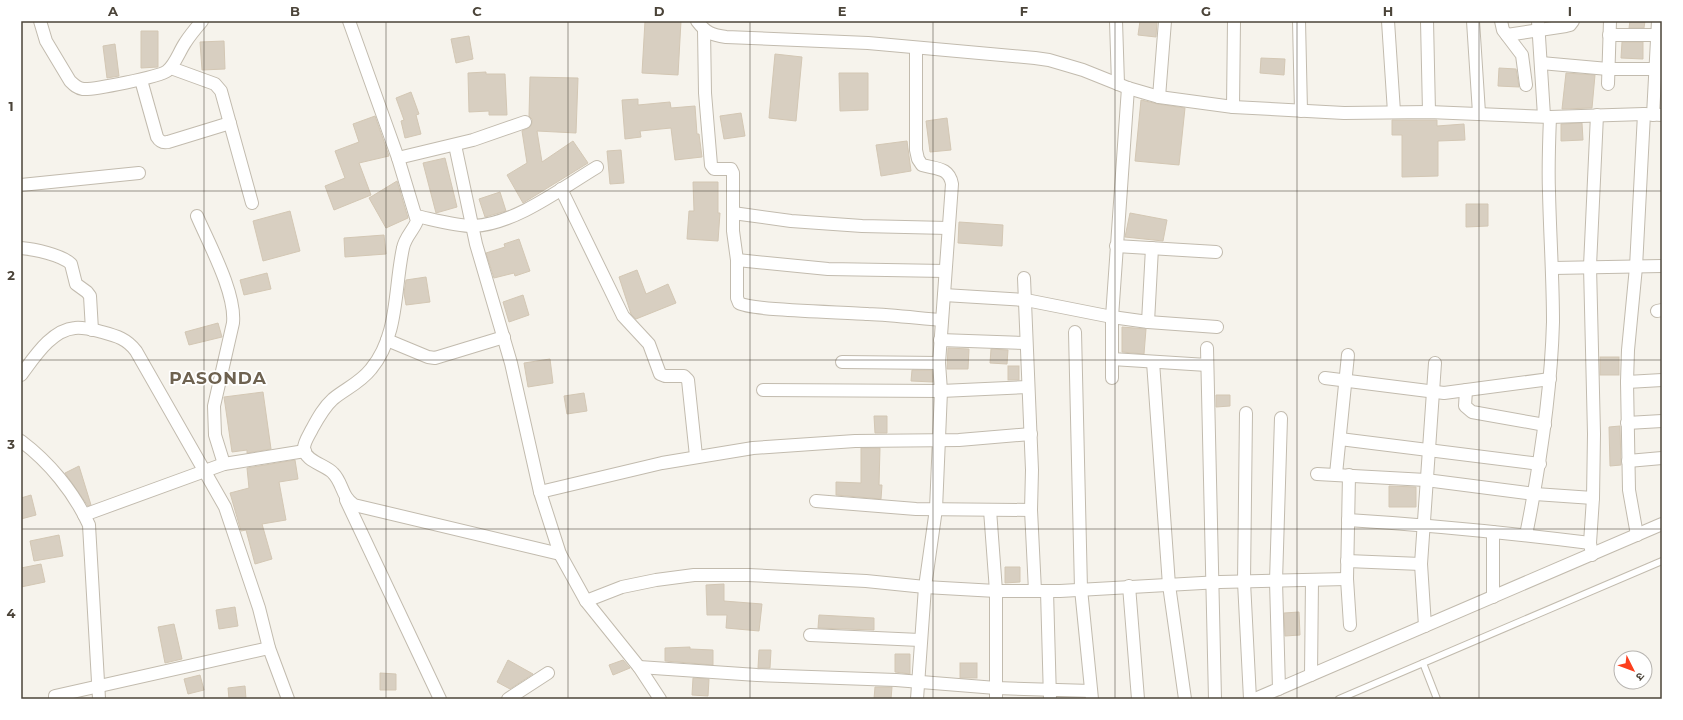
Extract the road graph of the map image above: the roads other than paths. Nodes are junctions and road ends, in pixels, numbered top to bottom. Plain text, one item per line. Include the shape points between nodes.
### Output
1 (40, 21) edge
2 (202, 21) edge
3 (349, 21) edge
4 (1116, 21) edge
5 (1165, 21) edge
6 (1234, 21) edge
7 (1299, 21) edge
8 (1388, 21) edge
9 (1427, 21) edge
10 (1473, 21) edge
11 (1501, 21) edge
12 (1573, 21) edge
13 (1610, 21) edge
14 (1658, 21) edge
15 (1538, 25) edge
16 (700, 26) edge
17 (1609, 35) junction
18 (1657, 35) junction
19 (1507, 36) junction
20 (916, 48) junction
21 (1541, 63) junction
22 (170, 68) junction
23 (1655, 69) junction
24 (1608, 70) junction
25 (141, 80) junction
26 (1608, 84) dead end
27 (1526, 85) dead end
28 (1123, 86) junction
29 (1159, 97) junction
30 (1233, 108) junction
31 (1301, 111) junction
32 (1394, 112) junction
33 (1429, 112) junction
34 (1479, 113) junction
35 (1653, 114) edge
36 (1597, 115) junction
37 (1547, 116) junction
38 (525, 122) dead end
39 (230, 123) junction
40 (455, 145) junction
41 (398, 158) junction
42 (597, 167) dead end
43 (139, 173) dead end
44 (21, 185) edge
45 (561, 189) junction
46 (252, 203) dead end
47 (733, 213) junction
48 (197, 216) dead end
49 (416, 216) junction
50 (472, 226) junction
51 (948, 228) junction
52 (1116, 246) junction
53 (21, 248) edge
54 (1152, 248) junction
55 (1216, 252) dead end
56 (737, 260) junction
57 (1590, 266) junction
58 (1662, 266) edge
59 (1636, 267) junction
60 (1553, 268) junction
61 (945, 272) junction
62 (1024, 278) dead end
63 (944, 295) junction
64 (1026, 300) junction
65 (1112, 317) junction
66 (941, 320) junction
67 (1148, 322) junction
68 (1217, 327) dead end
69 (92, 330) junction
70 (1075, 332) dead end
71 (504, 337) junction
72 (387, 340) junction
73 (940, 340) junction
74 (1026, 343) junction
75 (1207, 348) dead end
76 (1348, 355) dead end
77 (1112, 359) junction
78 (842, 362) dead end
79 (1153, 362) junction
80 (939, 363) junction
81 (1435, 363) dead end
82 (1207, 365) junction
83 (21, 376) edge
84 (1112, 378) dead end
85 (1325, 378) dead end
86 (1550, 379) junction
87 (1662, 380) edge
88 (1345, 381) junction
89 (1627, 382) junction
90 (1028, 387) junction
91 (763, 390) dead end
92 (1466, 390) junction
93 (941, 391) junction
94 (1433, 392) junction
95 (1246, 413) dead end
96 (1281, 418) dead end
97 (1662, 421) edge
98 (1627, 423) junction
99 (1545, 425) junction
100 (1031, 434) junction
101 (1340, 439) junction
102 (21, 441) edge
103 (938, 441) junction
104 (1429, 449) junction
105 (304, 451) junction
106 (696, 456) junction
107 (1662, 458) edge
108 (1628, 461) junction
109 (224, 464) junction
110 (1540, 464) junction
111 (205, 471) junction
112 (1317, 474) dead end
113 (1336, 474) junction
114 (1349, 475) junction
115 (1426, 480) junction
116 (540, 492) junction
117 (1535, 494) junction
118 (345, 497) junction
119 (1593, 498) junction
120 (816, 501) dead end
121 (936, 509) junction
122 (990, 510) junction
123 (1031, 510) junction
124 (84, 515) junction
125 (1348, 520) junction
126 (1662, 524) edge
127 (1423, 525) junction
128 (1493, 532) junction
129 (1526, 535) junction
130 (1637, 535) junction
131 (1591, 549) junction
132 (560, 554) junction
133 (1348, 561) junction
134 (1662, 561) edge
135 (1420, 564) junction
136 (1347, 579) junction
137 (1312, 580) junction
138 (1276, 581) junction
139 (1244, 582) junction
140 (1212, 583) junction
141 (1169, 585) junction
142 (1129, 586) junction
143 (925, 587) junction
144 (1081, 589) junction
145 (996, 591) junction
146 (1041, 591) junction
147 (1493, 597) junction
148 (586, 601) junction
149 (1350, 625) dead end
150 (1425, 626) junction
151 (810, 635) dead end
152 (920, 640) junction
153 (269, 648) junction
154 (1423, 663) junction
155 (639, 667) junction
156 (548, 673) dead end
157 (1311, 675) junction
158 (917, 681) junction
159 (98, 686) junction
160 (1279, 688) junction
161 (996, 693) edge
162 (1050, 694) edge
163 (1091, 695) edge
164 (55, 699) edge
165 (99, 699) edge
166 (288, 699) edge
167 (440, 699) edge
168 (508, 699) edge
169 (660, 699) edge
170 (917, 699) edge
171 (1138, 699) edge
172 (1185, 699) edge
173 (1215, 699) edge
174 (1250, 699) edge
175 (1255, 699) edge
176 (1339, 699) edge
177 (1437, 699) edge

1 - 25 street via 50,50 75,86 86,89
2 - 22 street
3 - 41 street
4 - 28 street
5 - 29 street
6 - 30 street
7 - 31 street
8 - 32 street
9 - 33 street
10 - 34 street
11 - 19 street
12 - 15 street via 1570,25
13 - 17 street
14 - 18 street
15 - 19 street
15 - 21 street
16 - 20 street via 715,36 868,43
16 - 47 street via 711,165 714,169 729,168 732,171
17 - 18 street
17 - 24 street
18 - 23 street
19 - 27 street via 1522,55
20 - 28 street via 1049,60
20 - 51 street via 916,150 922,165 944,169 949,173 951,179
21 - 24 street
21 - 37 street
22 - 25 street via 160,75
22 - 39 street via 215,84 221,91
23 - 24 street
23 - 35 street
24 - 26 street
25 - 39 street via 157,137 163,143
28 - 29 street
28 - 52 street
29 - 30 street
30 - 31 street
31 - 32 street
32 - 33 street
33 - 34 street
34 - 37 street
35 - 36 street
35 - 59 street
36 - 37 street
36 - 57 street
37 - 60 street
38 - 40 street
39 - 46 street
40 - 41 street
40 - 50 street
41 - 49 street
42 - 45 street
43 - 44 street
45 - 50 street via 507,218
45 - 106 street via 623,316 649,344 660,374 684,376 688,380
47 - 51 street via 791,221 862,226
47 - 56 street
48 - 109 street via 228,290 234,314 214,406 215,436
49 - 50 street
49 - 72 street via 415,225 403,249 394,312
50 - 71 street
51 - 61 street
52 - 54 street
52 - 65 street
53 - 69 street via 63,258 71,264 76,284 90,296
54 - 55 street
54 - 67 street
56 - 61 street via 828,269
56 - 66 street via 738,298 739,303 744,305
57 - 59 street
57 - 60 street
57 - 119 street
58 - 59 street
59 - 89 street
60 - 86 street
61 - 63 street
62 - 64 street
63 - 64 street
63 - 66 street
64 - 65 street
64 - 74 street
65 - 67 street
65 - 77 street
66 - 73 street
67 - 68 street
69 - 83 street via 76,328 57,335
69 - 111 street via 116,335 130,344
70 - 144 street
71 - 72 street via 435,358
71 - 116 street
72 - 105 street via 377,361 366,375 334,398 326,407 305,443
73 - 74 street
73 - 80 street
74 - 90 street
75 - 82 street
76 - 88 street
77 - 79 street
77 - 84 street
78 - 80 street
79 - 82 street
79 - 141 street
80 - 93 street
81 - 94 street
82 - 140 street
85 - 88 street
86 - 92 street
86 - 99 street
87 - 89 street
88 - 94 street
88 - 101 street
89 - 98 street
90 - 93 street
90 - 100 street
91 - 93 street
92 - 94 street
92 - 99 street via 1465,406 1472,412
93 - 103 street
94 - 104 street
95 - 139 street
96 - 138 street
97 - 98 street
98 - 108 street
99 - 110 street
100 - 103 street
100 - 123 street
101 - 104 street
101 - 113 street
102 - 124 street via 48,464
103 - 106 street via 807,443
103 - 121 street
104 - 110 street
104 - 115 street
105 - 109 street
105 - 118 street via 308,457 334,474
106 - 116 street
107 - 108 street
108 - 130 street via 1629,490
109 - 111 street
110 - 117 street
111 - 124 street
111 - 153 street via 232,524
112 - 113 street
113 - 114 street
114 - 115 street
114 - 125 street
115 - 117 street
115 - 127 street
116 - 132 street
117 - 119 street
117 - 129 street
118 - 132 street via 360,507
118 - 167 street
119 - 131 street
120 - 121 street
121 - 122 street
121 - 143 street
122 - 123 street
122 - 145 street
123 - 146 street
124 - 159 street via 91,537
125 - 127 street
125 - 133 street
126 - 130 street
127 - 128 street
127 - 135 street
128 - 129 street
128 - 147 street
129 - 131 street
130 - 131 street
131 - 147 street
132 - 148 street
133 - 135 street
133 - 136 street
134 - 154 lane
135 - 150 street
136 - 137 street
136 - 149 street
137 - 138 street
137 - 157 street
138 - 139 street
138 - 160 street
139 - 140 street
139 - 174 street
140 - 141 street
140 - 173 street
141 - 142 street
141 - 172 street
142 - 144 street
142 - 171 street
143 - 145 street
143 - 148 street via 866,581 694,575 622,587
143 - 152 street
144 - 146 street
144 - 163 street
145 - 146 street
145 - 161 street
146 - 162 street
147 - 150 street
148 - 155 street
150 - 157 street
151 - 152 street
152 - 158 street
153 - 159 street
153 - 166 street
154 - 176 lane
154 - 177 lane
155 - 158 street via 757,675
155 - 169 street
156 - 168 street
157 - 160 street
158 - 161 street
158 - 170 street
159 - 164 street via 55,696
159 - 165 street
160 - 175 street
161 - 162 street
162 - 163 street

